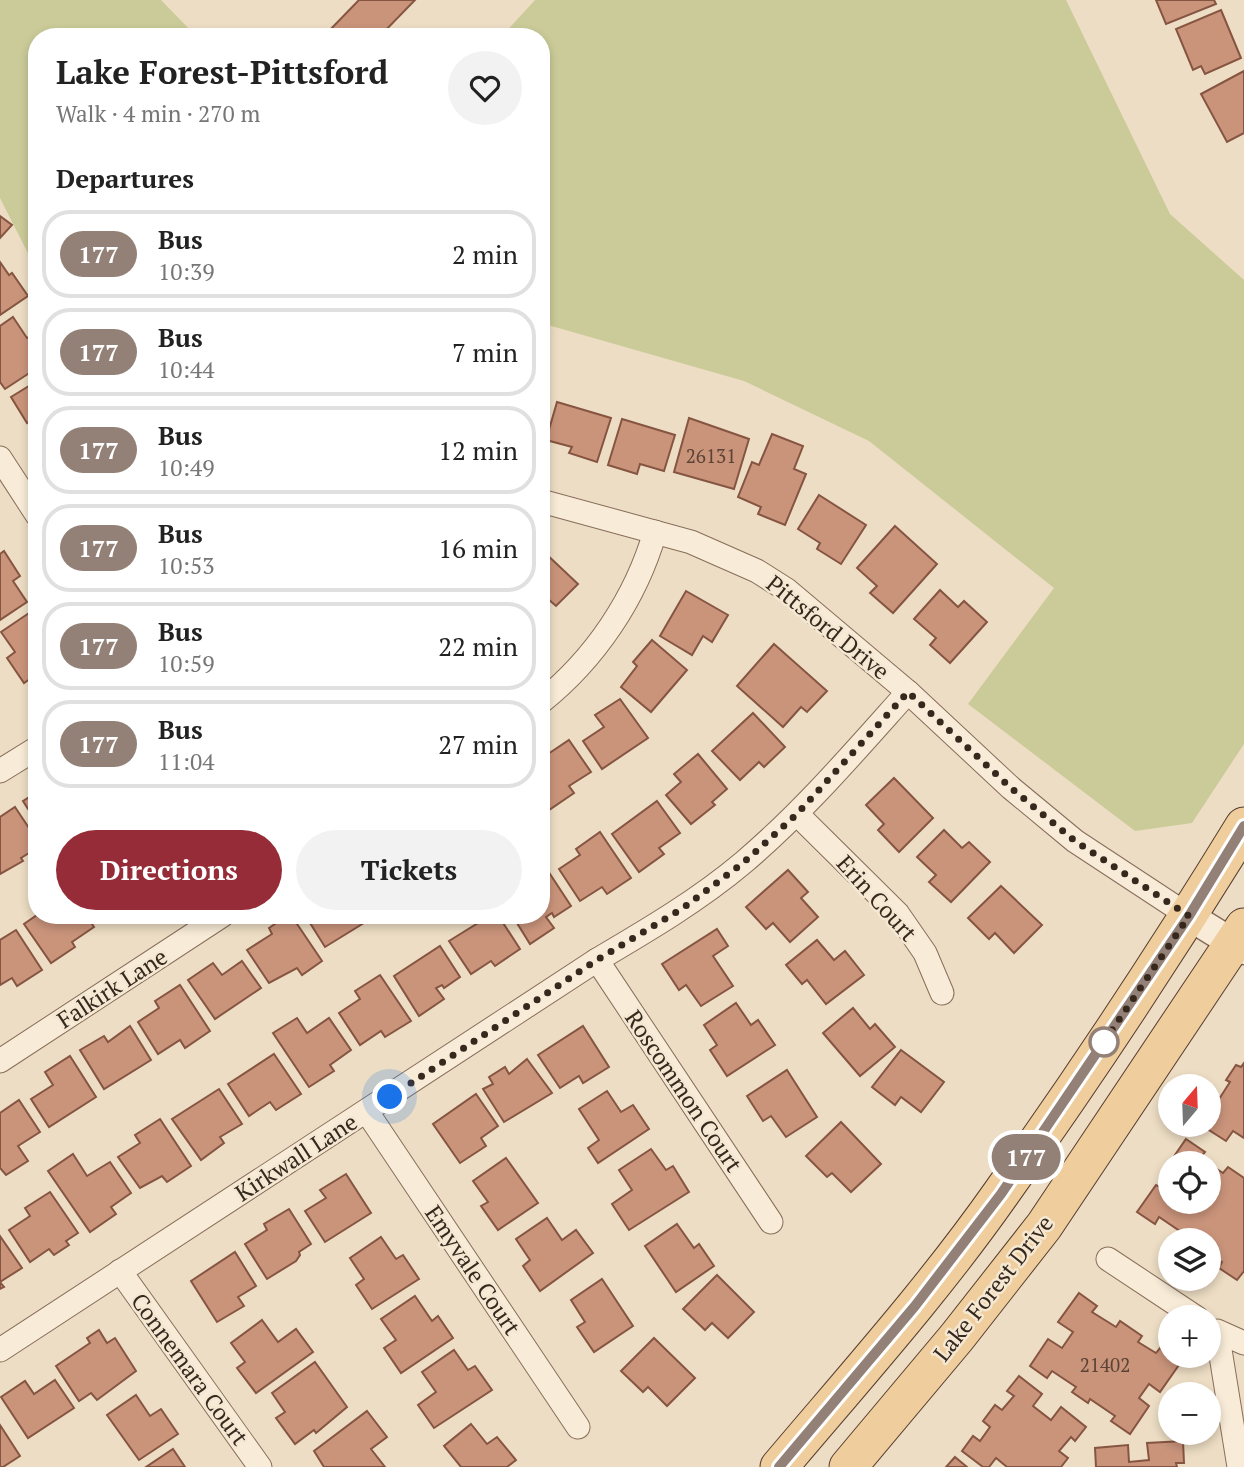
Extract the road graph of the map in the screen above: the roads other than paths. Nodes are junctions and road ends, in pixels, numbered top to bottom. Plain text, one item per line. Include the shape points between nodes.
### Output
1 (0, 458) edge
2 (28, 501) edge
3 (550, 503) edge
4 (655, 532) junction
5 (908, 692) junction
6 (550, 693) edge
7 (28, 754) edge
8 (0, 771) edge
9 (797, 814) junction
10 (1244, 826) edge
11 (1189, 916) junction
12 (209, 924) edge
13 (1241, 940) edge
14 (597, 960) junction
15 (942, 993) dead end
16 (0, 1061) edge
17 (367, 1112) junction
18 (771, 1222) dead end
19 (1108, 1259) dead end
20 (120, 1271) junction
21 (1177, 1305) edge
22 (1221, 1333) edge
23 (1244, 1343) edge
24 (0, 1349) edge
25 (1220, 1368) edge
26 (579, 1427) dead end
27 (260, 1467) edge
28 (779, 1467) edge
29 (848, 1467) edge
30 (1239, 1467) edge

1 - 2 street
3 - 4 street, Pittsford Drive
4 - 5 street, Pittsford Drive via 726,556 767,577
4 - 6 street via 645,565 609,629
5 - 9 street, Kirkwall Lane
5 - 11 street, Pittsford Drive via 1075,841
7 - 8 street
9 - 14 street, Kirkwall Lane via 683,908
9 - 15 street, Erin Court via 898,914 925,953
10 - 11 main road
11 - 13 street, Pittsford Drive
11 - 28 main road via 1001,1194 915,1306
12 - 16 street, Falkirk Lane
13 - 29 main road, Lake Forest Drive via 1044,1226
14 - 17 street, Kirkwall Lane
14 - 18 street, Roscommon Court
17 - 20 street, Kirkwall Lane
17 - 26 street, Emyvale Court
19 - 21 street
20 - 24 street, Kirkwall Lane
20 - 27 street, Connemara Court
22 - 23 street
25 - 30 street

